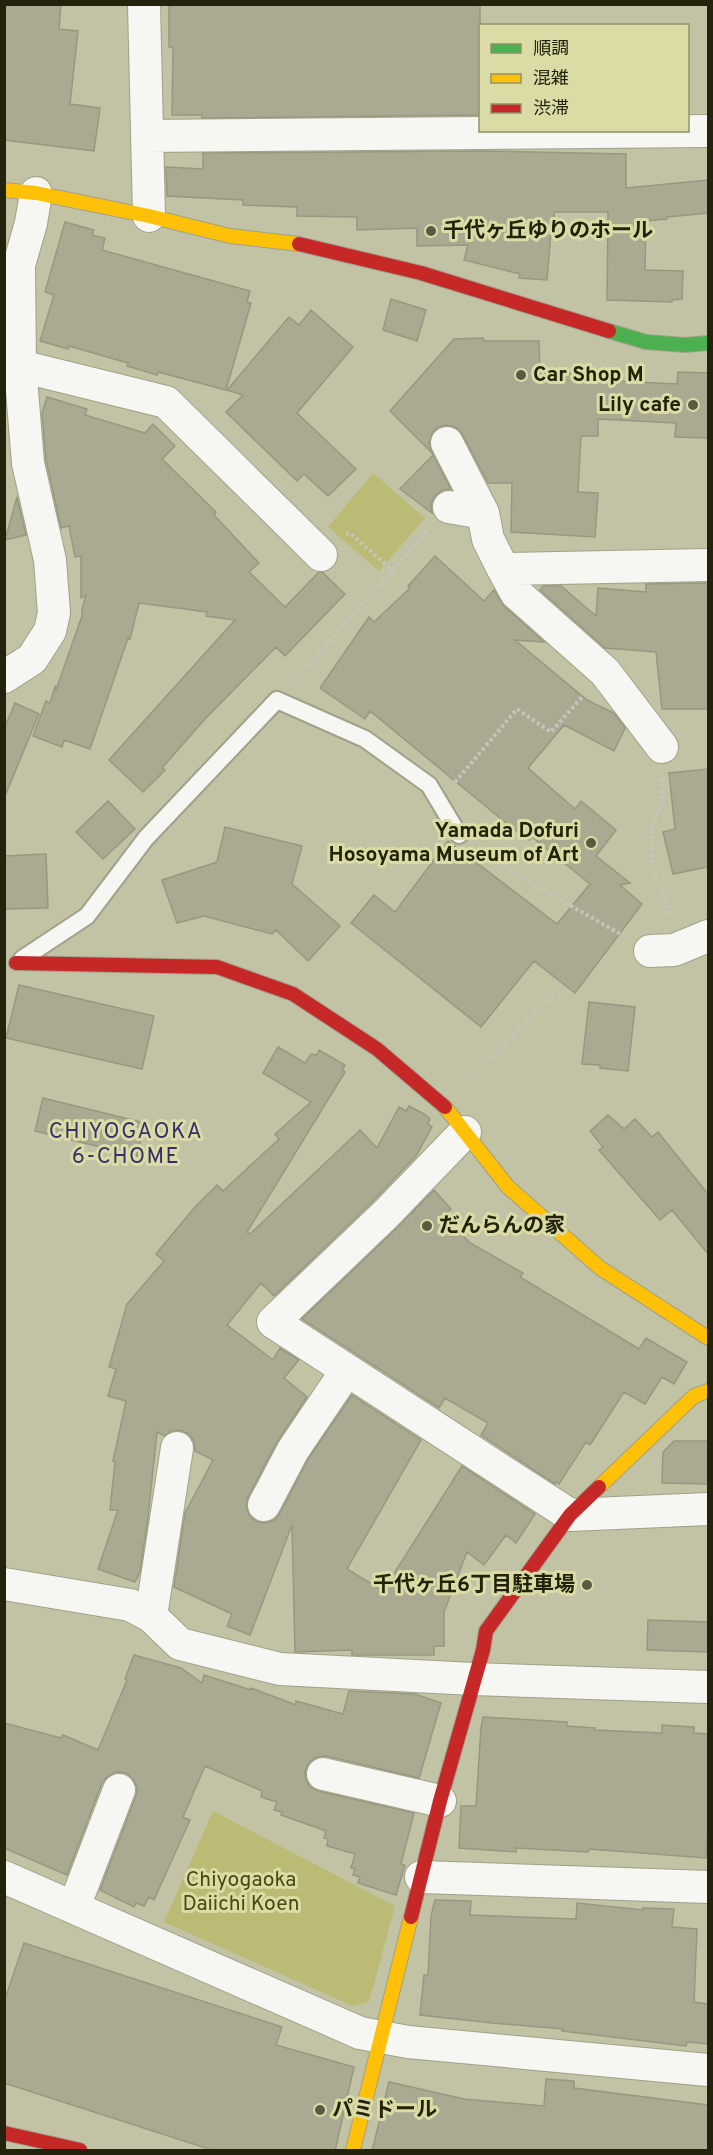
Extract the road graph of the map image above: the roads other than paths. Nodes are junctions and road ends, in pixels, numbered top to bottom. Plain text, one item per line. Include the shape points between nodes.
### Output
1 (144, 4) edge
2 (689, 131) edge
3 (708, 131) edge
4 (596, 132) edge
5 (147, 136) junction
6 (4, 190) edge
7 (36, 194) junction
8 (149, 216) junction
9 (708, 343) edge
10 (20, 366) junction
11 (447, 443) dead end
12 (449, 507) road end
13 (483, 513) junction
14 (321, 555) dead end
15 (708, 565) edge
16 (503, 568) junction
17 (4, 676) edge
18 (662, 747) road end
19 (459, 835) road end
20 (700, 940) edge
21 (650, 951) road end
22 (10, 961) edge
23 (465, 1132) junction
24 (708, 1338) edge
25 (347, 1370) junction
26 (708, 1391) edge
27 (177, 1448) dead end
28 (264, 1505) dead end
29 (708, 1509) edge
30 (570, 1515) junction
31 (4, 1584) edge
32 (151, 1616) junction
33 (473, 1679) junction
34 (708, 1688) edge
35 (323, 1774) dead end
36 (120, 1790) dead end
37 (440, 1801) junction
38 (4, 1877) edge
39 (421, 1877) junction
40 (708, 1887) edge
41 (74, 1907) junction
42 (382, 2039) junction
43 (708, 2070) edge
44 (4, 2133) edge
45 (80, 2151) edge
46 (353, 2151) edge

1 - 5 street
2 - 3 street
4 - 5 street
5 - 8 street
6 - 7 street
7 - 8 street
7 - 10 street via 19,265
8 - 9 street via 230,236 293,242 421,273 646,342
10 - 14 street via 166,402
10 - 17 street via 28,463 50,560 54,613 50,631 32,659
11 - 13 street
12 - 13 street
13 - 16 street via 488,539
15 - 16 street
16 - 18 street via 516,593 605,672
19 - 22 lane via 429,785 365,739 278,700 146,838 87,916
20 - 21 street via 674,950
22 - 23 street via 217,967 293,994 377,1049 443,1105
23 - 24 street via 508,1187 600,1268
23 - 25 street via 273,1322
25 - 28 street via 293,1450
25 - 30 street
26 - 30 street via 694,1396
27 - 32 street
29 - 30 street
30 - 33 street via 486,1631
31 - 32 street via 130,1605
32 - 33 street via 180,1644 280,1669
33 - 34 street
33 - 37 street
35 - 37 street
36 - 41 street
37 - 39 street
38 - 41 street
39 - 40 street
39 - 42 street
41 - 42 street via 360,2033
42 - 43 street
42 - 46 street
44 - 45 street

